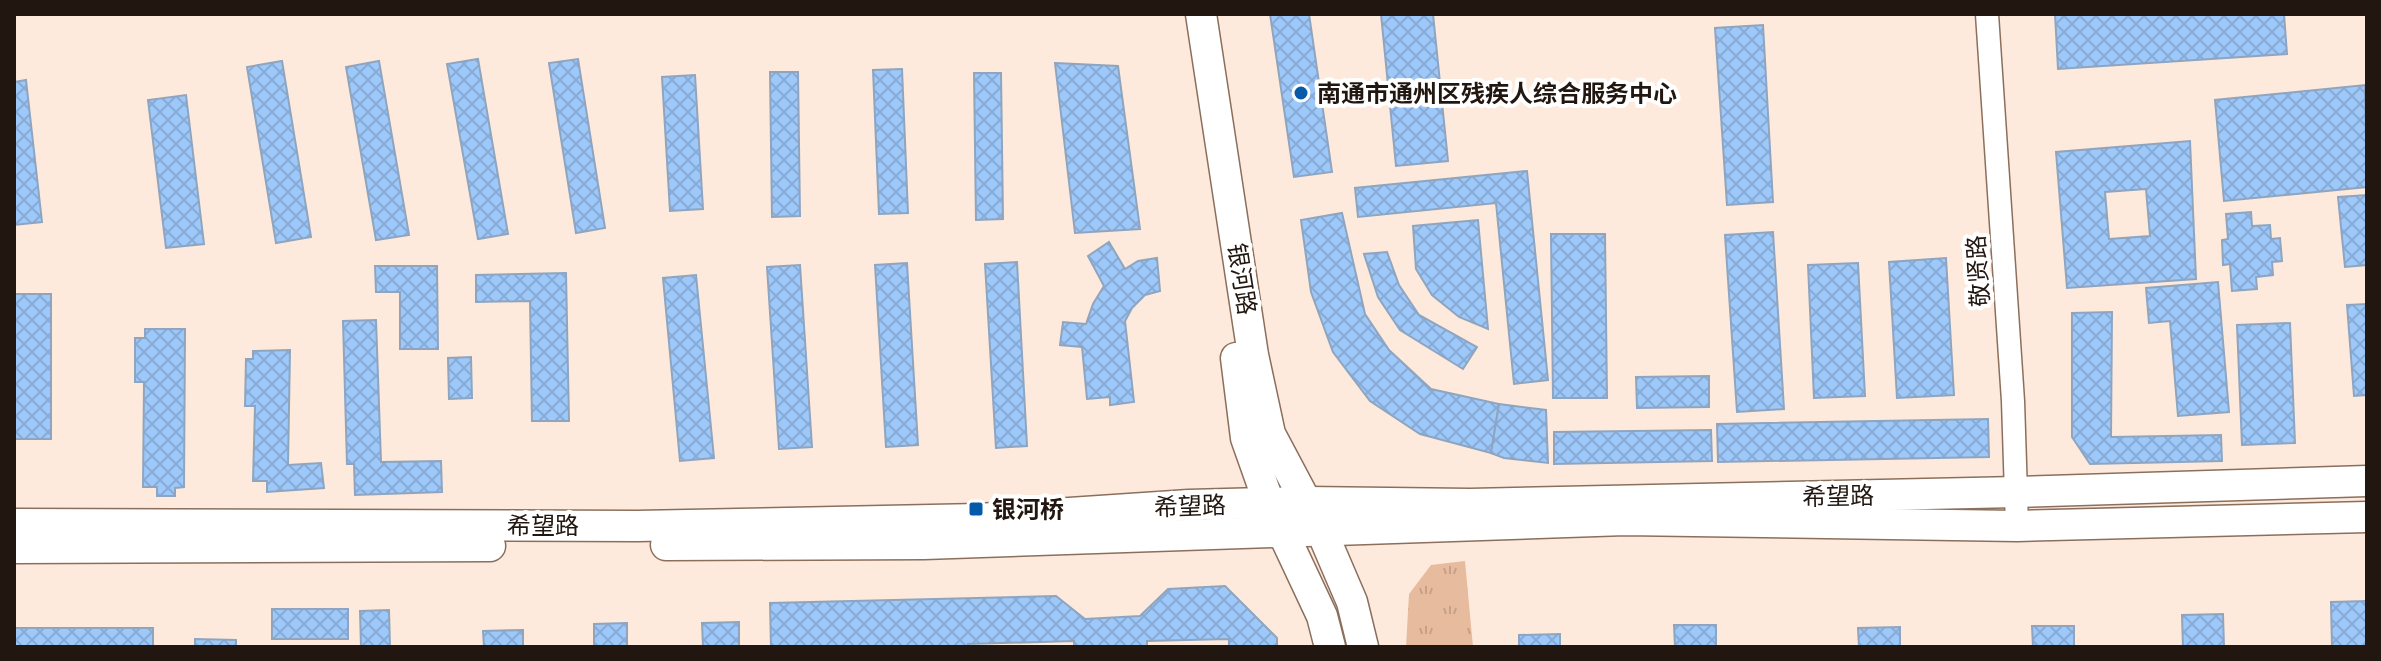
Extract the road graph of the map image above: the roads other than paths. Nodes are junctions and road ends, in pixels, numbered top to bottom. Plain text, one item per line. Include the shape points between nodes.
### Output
1 (1187, 14) edge
2 (1201, 14) edge
3 (1987, 14) edge
4 (2367, 481) edge
5 (2017, 492) junction
6 (1306, 502) junction
7 (1269, 503) junction
8 (2367, 517) edge
9 (14, 524) edge
10 (2017, 526) junction
11 (1284, 531) junction
12 (1322, 532) junction
13 (14, 548) edge
14 (1330, 647) edge
15 (1363, 647) edge

1 - 7 main road, 银河路 via 1246,438
2 - 6 main road, 银河路 via 1267,421
3 - 5 street, 敬贤路
4 - 5 main road, 希望路
5 - 6 main road, 希望路 via 1470,504
5 - 10 street, 敬贤路
6 - 7 main road, 希望路
6 - 12 main road, 银河路
7 - 9 main road, 希望路 via 979,519 637,526
7 - 11 main road, 银河路
8 - 10 main road, 希望路
10 - 12 main road, 希望路 via 1625,520
11 - 12 main road, 希望路
11 - 13 main road, 希望路 via 924,544
11 - 14 main road, 银河路
12 - 15 main road, 银河路 via 1352,602

